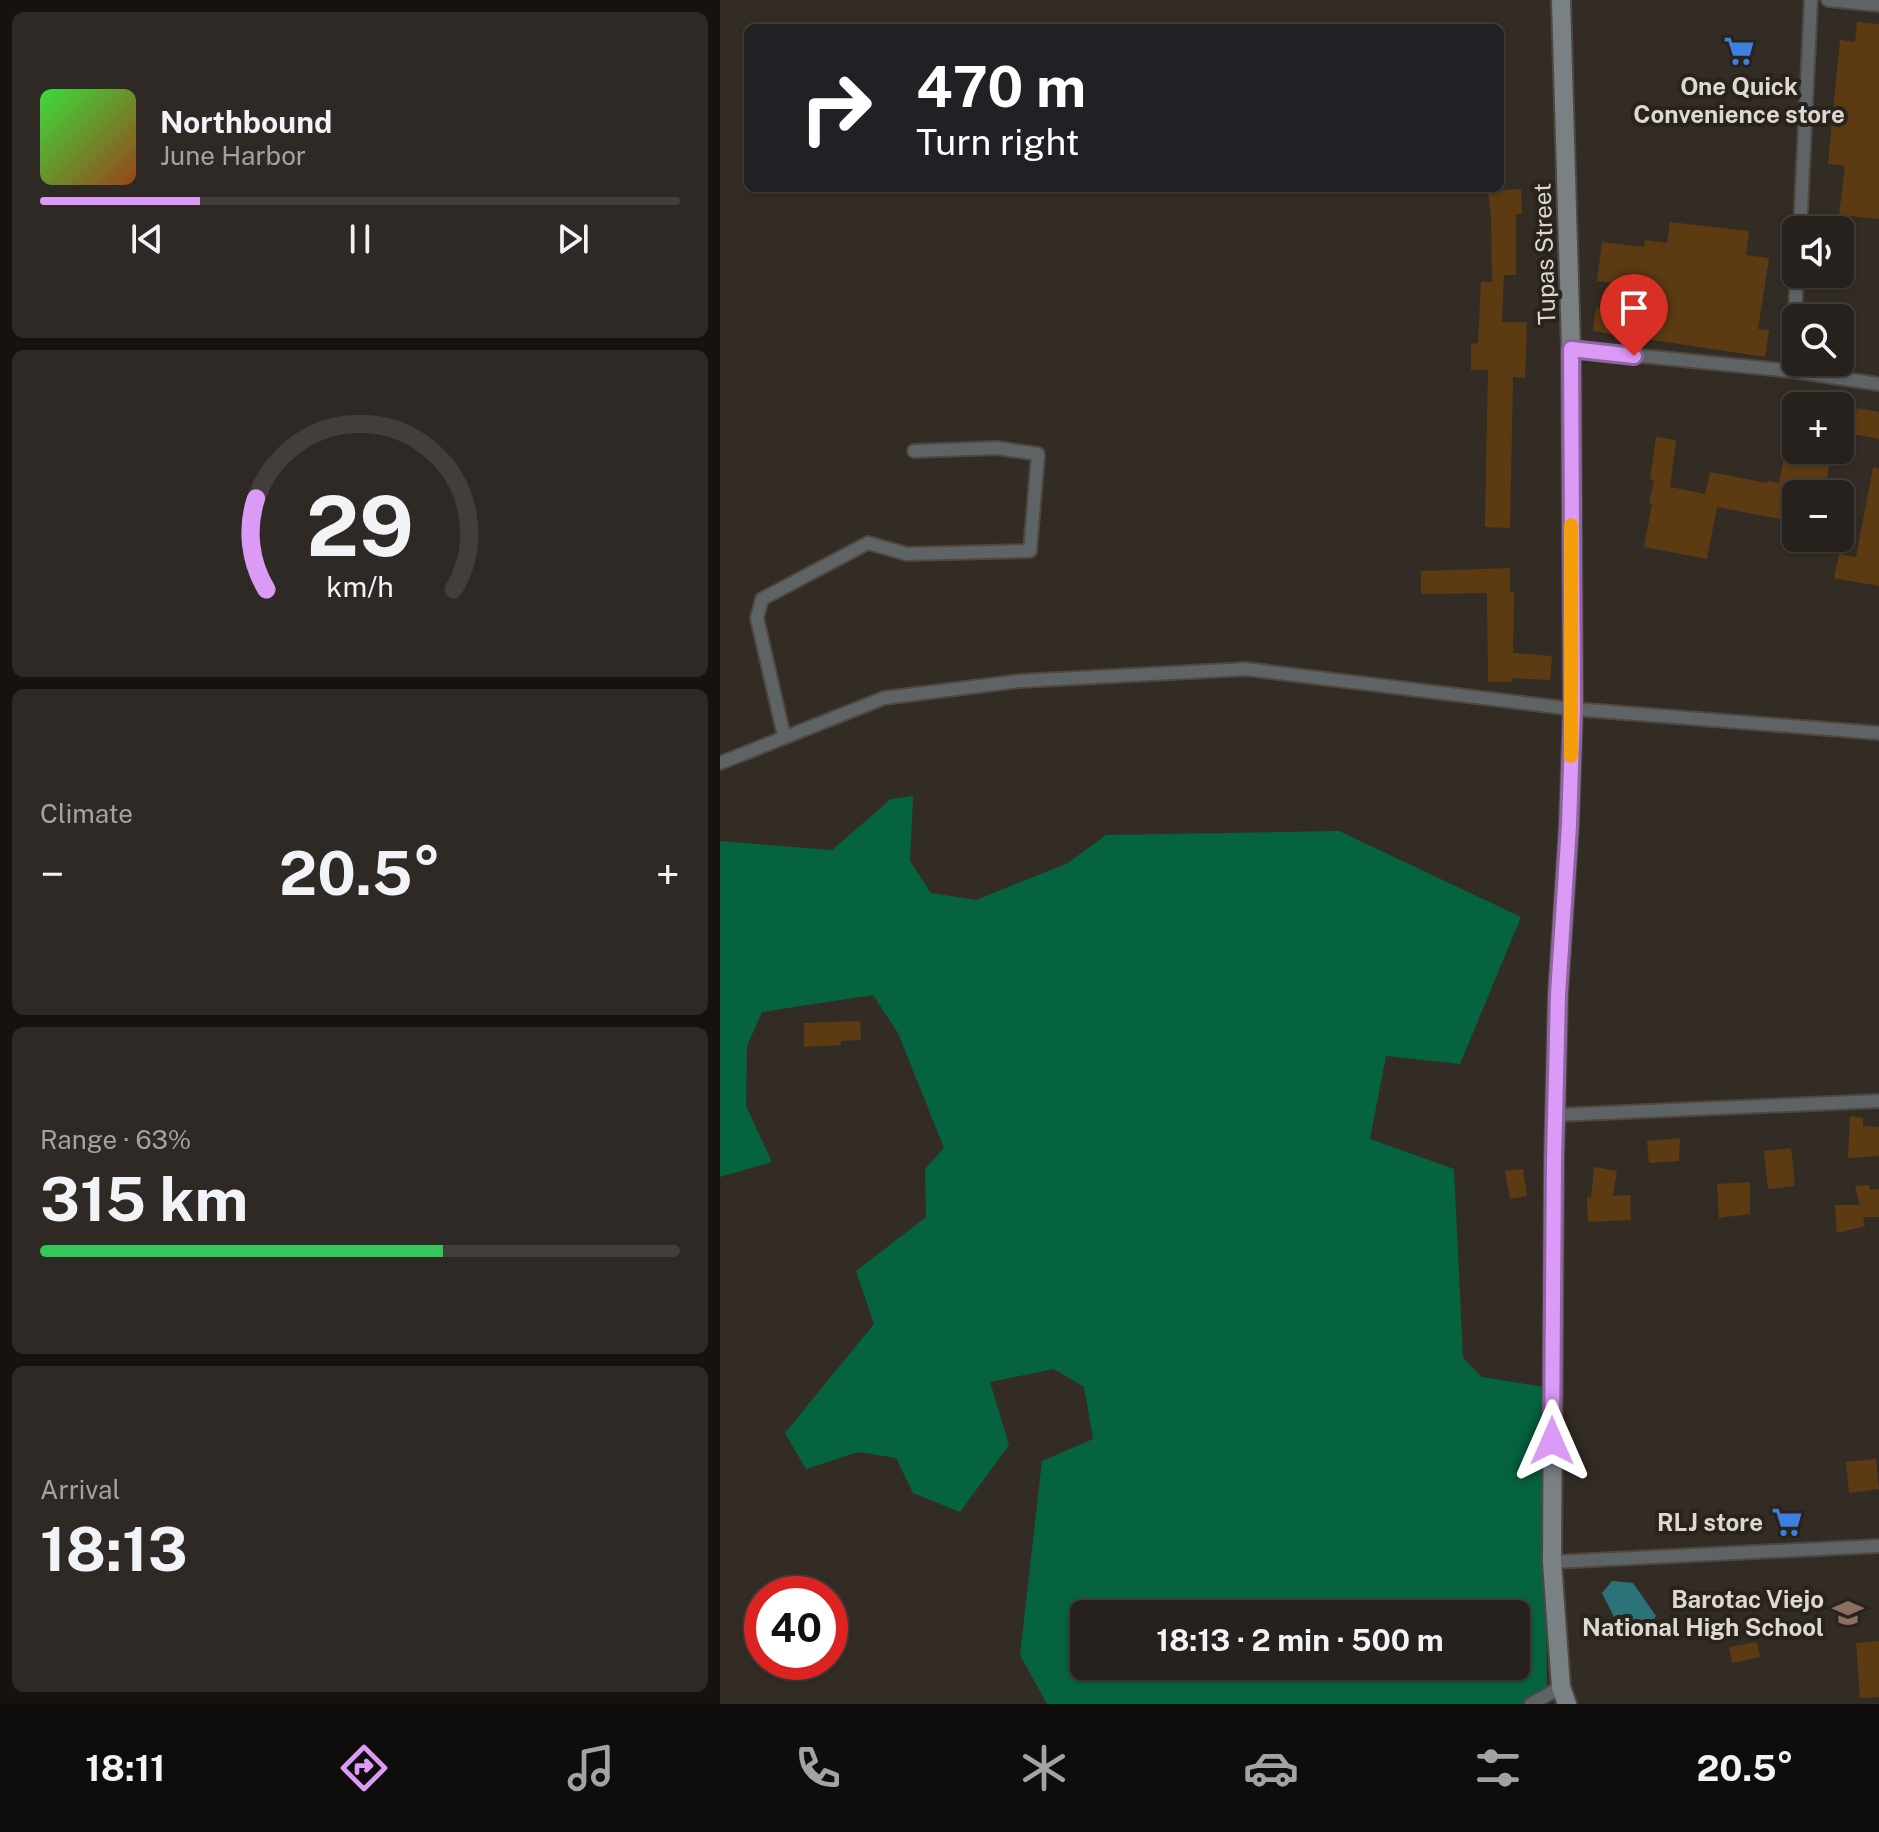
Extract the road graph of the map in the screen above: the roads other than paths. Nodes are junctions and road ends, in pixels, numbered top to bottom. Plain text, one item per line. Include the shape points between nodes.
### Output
1 (1561, 0) edge
2 (1811, 0) edge
3 (1828, 0) edge
4 (1879, 5) edge
5 (1801, 216) edge
6 (1571, 349) junction
7 (1782, 370) edge
8 (1825, 376) edge
9 (1879, 384) edge
10 (914, 451) dead end
11 (1573, 709) junction
12 (1879, 733) edge
13 (784, 736) junction
14 (720, 763) edge
15 (1879, 1101) edge
16 (1556, 1115) junction
17 (1879, 1546) edge
18 (1552, 1562) junction
19 (1564, 1696) edge
20 (1531, 1704) edge

1 - 6 street, Tupas Street
2 - 5 street
3 - 4 street
6 - 7 street
6 - 11 street, Tupas Street
8 - 9 street
10 - 13 street via 997,448 1038,454 1030,551 907,554 868,543 762,599 757,618
11 - 12 street
11 - 13 street via 1246,669 1020,681 884,698
11 - 16 street, Tupas Street
13 - 14 street
15 - 16 street
16 - 18 street, Tupas Street
17 - 18 street
18 - 19 street, Tupas Street
19 - 20 street

